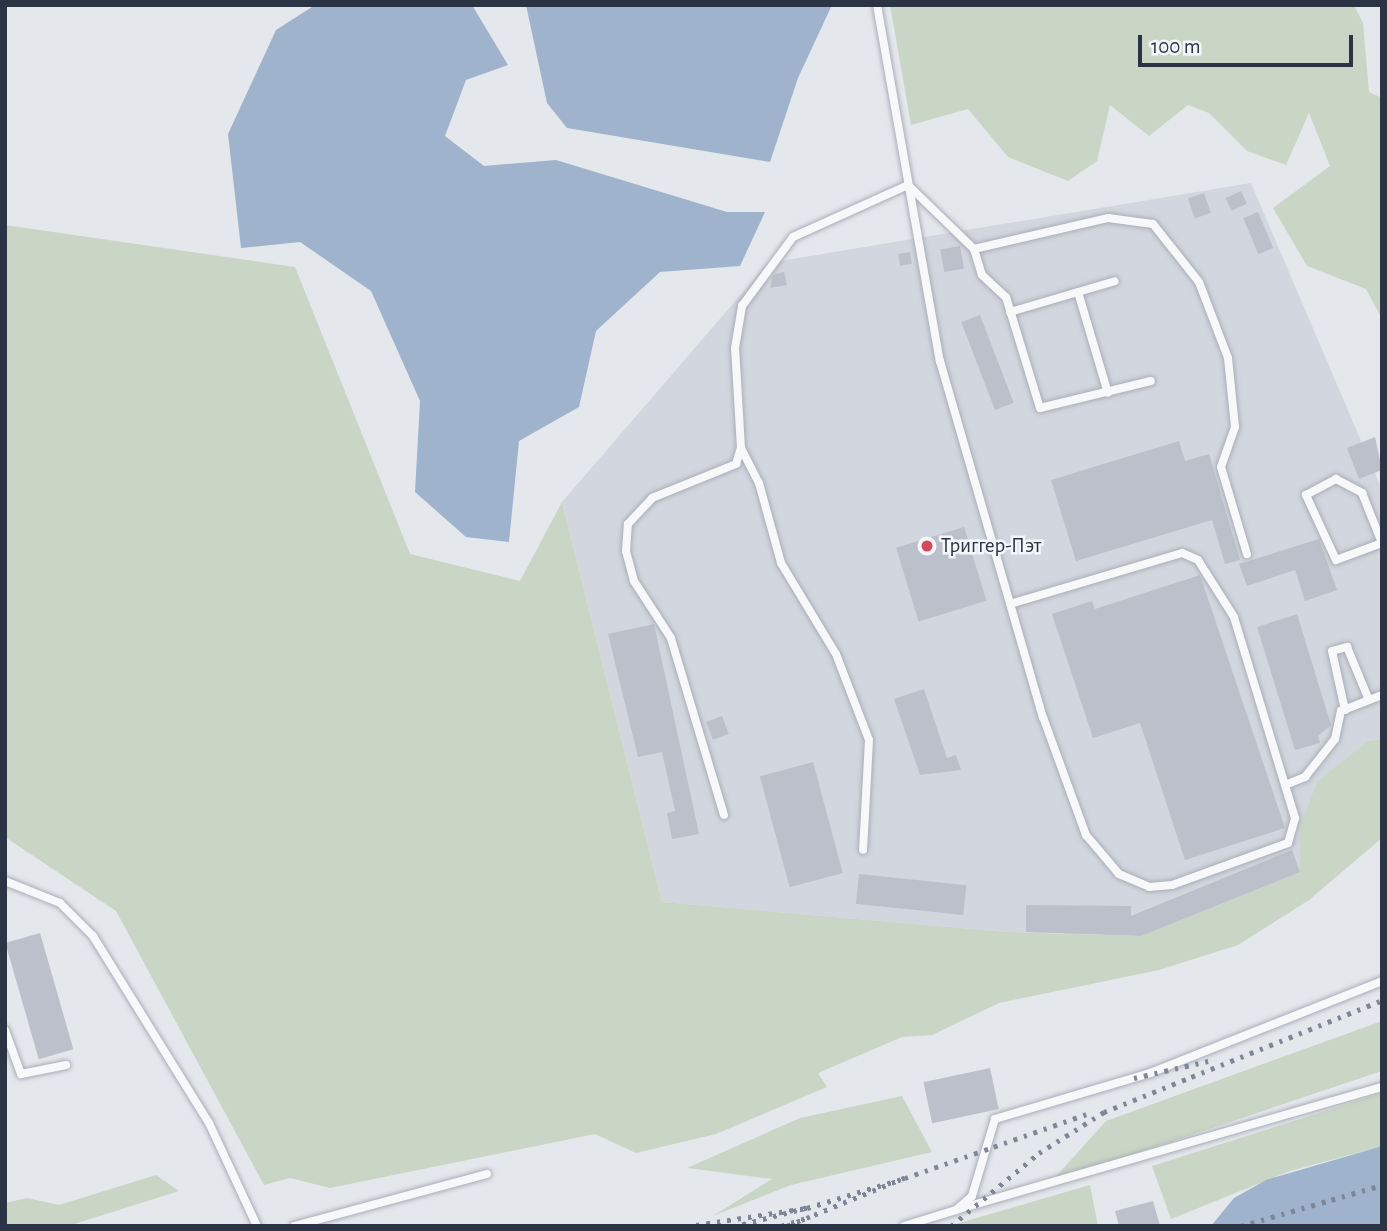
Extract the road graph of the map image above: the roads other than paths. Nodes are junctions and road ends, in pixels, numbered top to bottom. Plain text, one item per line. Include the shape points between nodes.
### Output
1 (877, 5) edge
2 (908, 185) junction
3 (974, 249) junction
4 (1115, 281) dead end
5 (1078, 292) junction
6 (1010, 312) junction
7 (1151, 381) dead end
8 (1108, 393) junction
9 (741, 448) junction
10 (1382, 543) edge
11 (1247, 554) dead end
12 (1010, 604) junction
13 (1382, 695) edge
14 (1368, 700) junction
15 (1345, 710) junction
16 (1285, 785) junction
17 (724, 816) dead end
18 (863, 850) dead end
19 (5, 881) edge
20 (1382, 981) edge
21 (5, 1030) edge
22 (66, 1065) dead end
23 (1382, 1087) edge
24 (487, 1174) dead end
25 (956, 1210) junction
26 (257, 1226) edge
27 (293, 1226) edge
28 (904, 1226) edge

1 - 2 lane
2 - 3 lane
2 - 9 lane via 793,237 742,306 735,348
2 - 12 lane via 940,361
3 - 6 lane via 982,275 1002,289
3 - 11 lane via 1131,216 1153,224 1174,246 1199,282 1228,358 1235,427 1220,459
4 - 5 lane
5 - 6 lane
5 - 8 lane
6 - 8 lane via 1040,408
7 - 8 lane
9 - 17 lane via 736,464 635,509 626,551 634,581 671,638
9 - 18 lane via 759,483 780,563 836,654 869,740
10 - 10 lane via 1362,493 1347,480 1309,491 1332,559
12 - 16 lane via 1192,555 1234,617
12 - 16 lane via 1086,835 1119,874 1149,887 1172,885 1288,842 1294,818
13 - 14 lane
14 - 15 lane
14 - 15 lane via 1347,647 1332,651
15 - 16 lane via 1335,739 1305,778
19 - 26 lane via 60,903 93,936 209,1123
20 - 25 lane via 1150,1073 995,1119 982,1173
21 - 22 lane via 21,1074
23 - 25 lane
24 - 27 lane
25 - 28 lane

